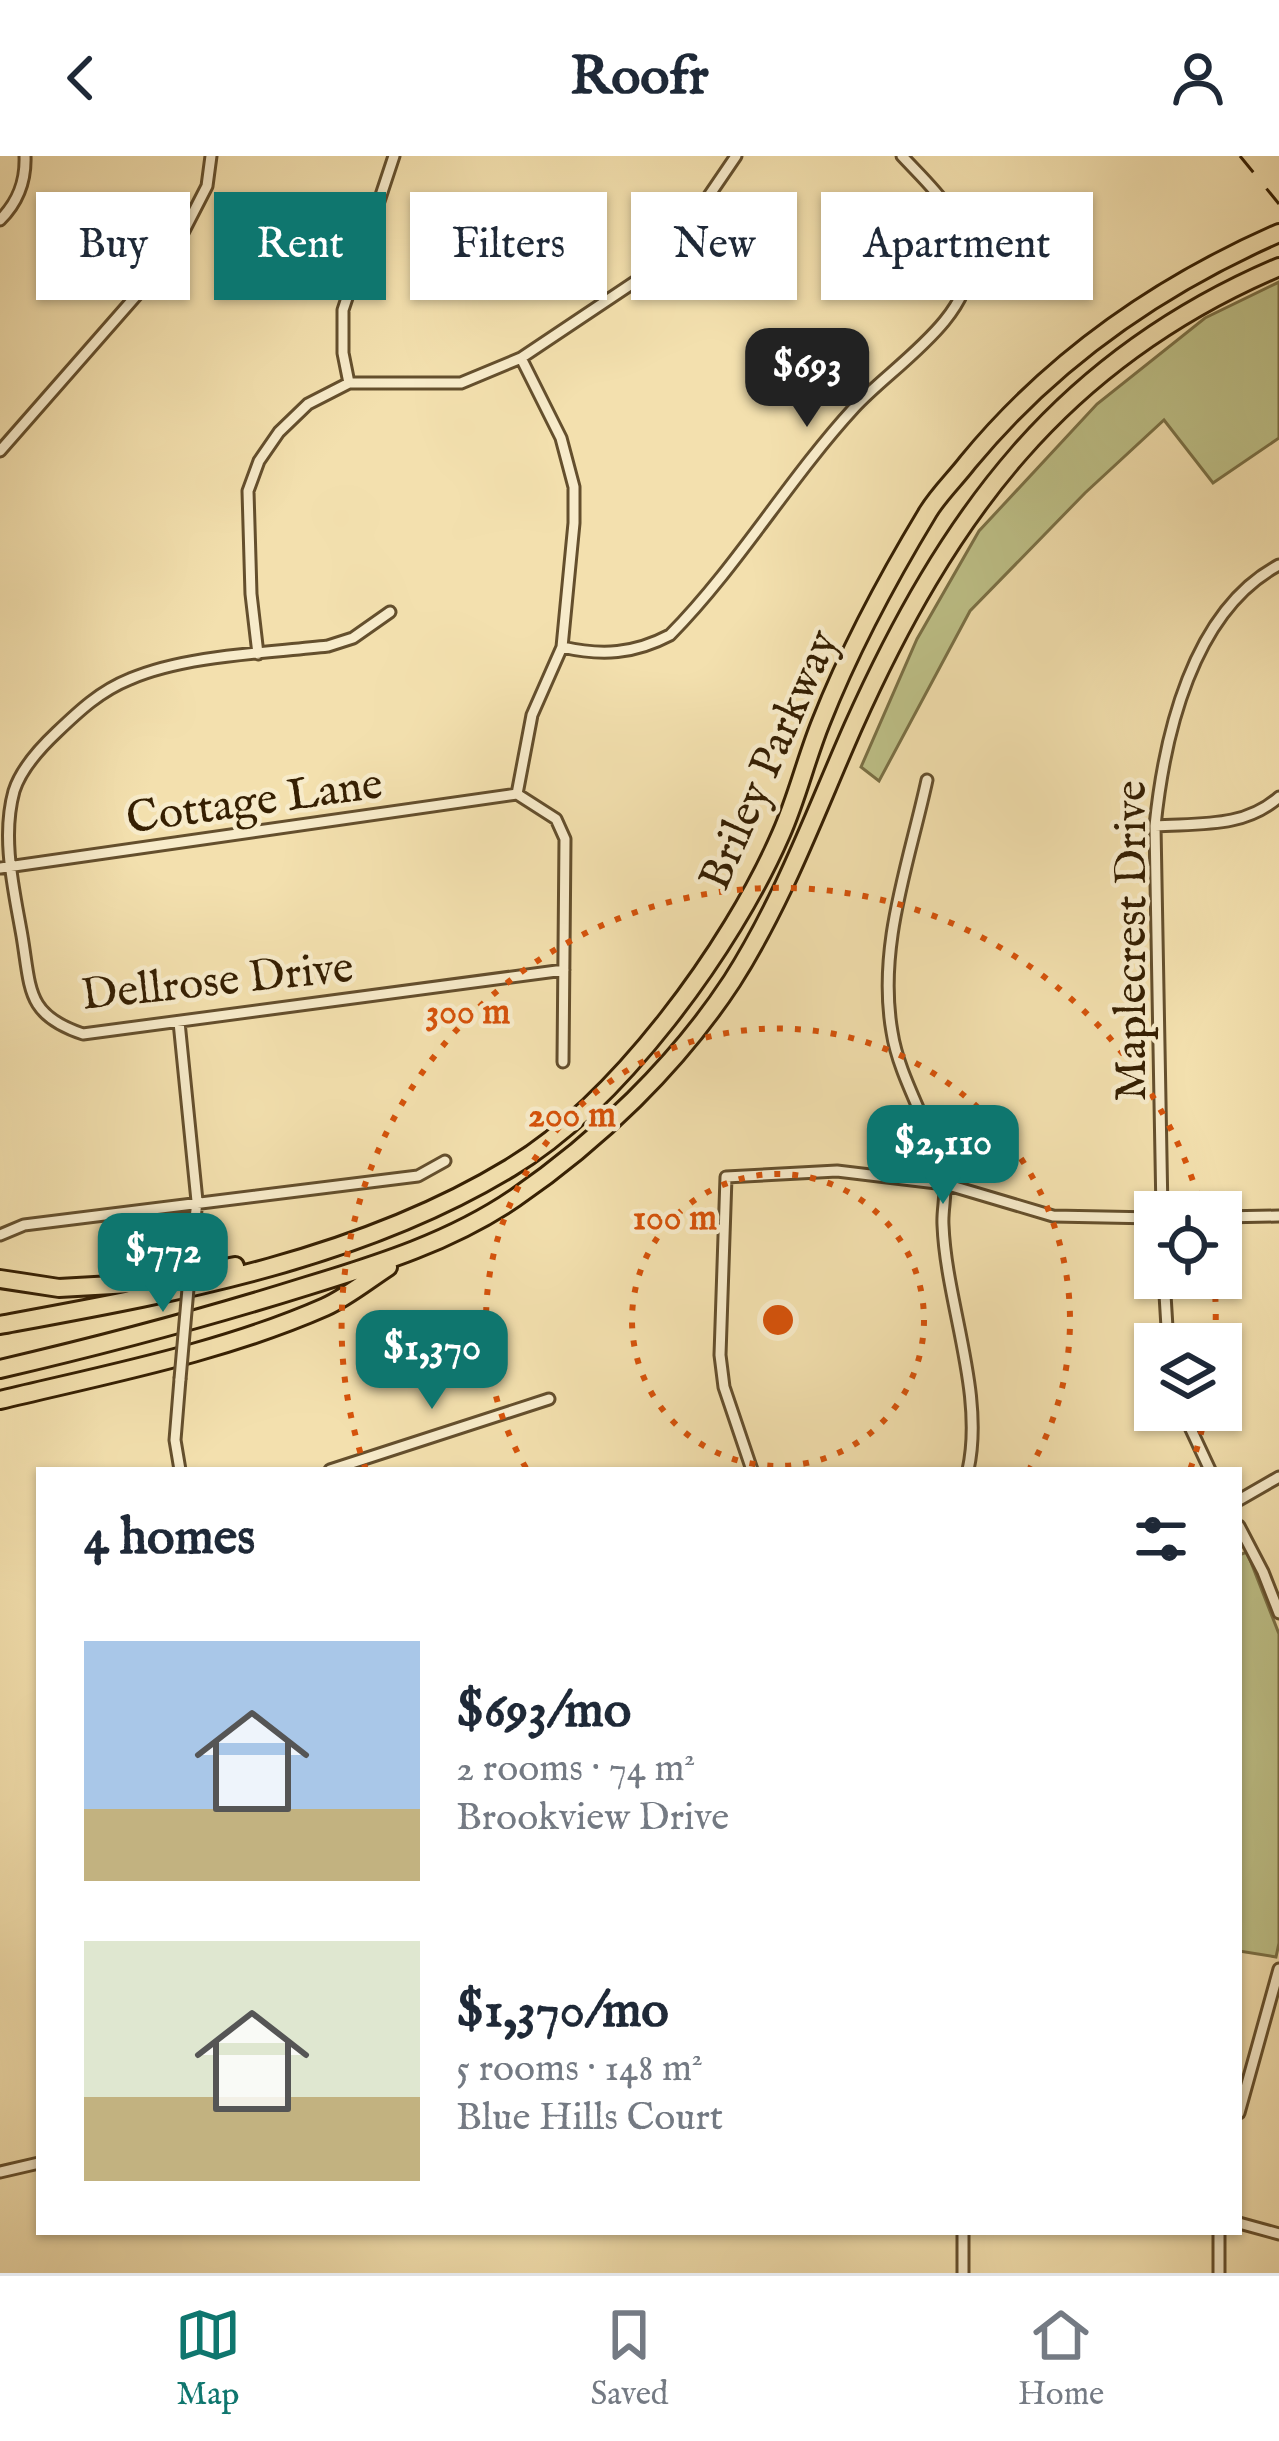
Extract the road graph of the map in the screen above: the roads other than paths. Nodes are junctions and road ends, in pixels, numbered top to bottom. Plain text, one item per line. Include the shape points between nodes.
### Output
1 (25, 156) edge
2 (211, 156) edge
3 (394, 156) edge
4 (736, 156) edge
5 (902, 156) edge
6 (0, 220) edge
7 (1279, 233) edge
8 (1279, 267) edge
9 (521, 358) junction
10 (349, 383) junction
11 (0, 451) edge
12 (1279, 565) edge
13 (390, 612) dead end
14 (562, 647) junction
15 (258, 654) junction
16 (927, 780) dead end
17 (517, 794) junction
18 (1279, 797) edge
19 (1155, 826) junction
20 (5, 867) edge
21 (564, 970) junction
22 (179, 1022) junction
23 (563, 1062) dead end
24 (445, 1161) dead end
25 (945, 1184) junction
26 (1159, 1191) edge
27 (197, 1201) junction
28 (1134, 1215) edge
29 (1279, 1216) edge
30 (1242, 1217) edge
31 (0, 1235) edge
32 (406, 1255) junction
33 (284, 1262) junction
34 (0, 1279) edge
35 (0, 1325) edge
36 (0, 1369) edge
37 (549, 1399) dead end
38 (0, 1400) edge
39 (1192, 1431) edge
40 (180, 1467) edge
41 (338, 1467) edge
42 (751, 1467) edge
43 (968, 1467) edge
44 (1209, 1467) edge
45 (1279, 1477) edge
46 (1242, 1498) edge
47 (1242, 1533) edge
48 (1279, 1613) edge
49 (1279, 1969) edge
50 (1242, 2102) edge
51 (36, 2164) edge
52 (0, 2172) edge
53 (1242, 2224) edge
54 (1279, 2234) edge
55 (962, 2235) edge
56 (1219, 2235) edge
57 (963, 2273) edge
58 (1219, 2273) edge

1 - 6 street via 26,178
2 - 11 street via 207,186 171,256
3 - 10 street via 343,310
4 - 9 street via 651,272
5 - 14 street via 964,236 969,264 947,320 852,410 670,635 617,653
7 - 33 highway, Briley Parkway via 1153,298 1049,374 930,508 821,720 781,835 714,957 636,1056 572,1122 512,1167 427,1213
8 - 32 highway, Briley Parkway via 1199,306 1110,365 1009,462 956,530 905,619 802,849 730,982 632,1101 571,1156 512,1200
9 - 10 street via 461,383
9 - 14 street via 561,438 574,487
10 - 15 street via 308,404 279,432 248,491
12 - 19 street, Maplecrest Drive via 1230,608 1190,670 1171,721
13 - 15 street, Dellrose Drive via 328,646
14 - 17 street via 532,716
15 - 20 street, Dellrose Drive via 170,667 94,698 38,749 15,787
16 - 25 street via 891,930 887,984 892,1037
17 - 20 street, Cottage Lane
17 - 21 street via 556,818 565,839
18 - 19 street via 1240,821
19 - 26 street, Maplecrest Drive
20 - 22 street, Dellrose Drive via 32,995 51,1024 83,1034
21 - 22 street, Dellrose Drive
21 - 23 street
22 - 27 street
24 - 27 street via 418,1176
25 - 28 street via 1053,1216
25 - 42 street via 837,1171 726,1177 720,1355
25 - 43 street via 943,1225 971,1416
27 - 31 street
27 - 40 street, bridge via 175,1440
29 - 30 street
32 - 36 highway, Briley Parkway via 219,1314
32 - 38 highway via 327,1306 142,1366
33 - 34 highway via 148,1283 59,1288
33 - 35 highway, Briley Parkway
37 - 41 street
39 - 44 street
45 - 46 street
47 - 48 street
49 - 50 street
51 - 52 street
53 - 54 street
55 - 57 street
56 - 58 street

